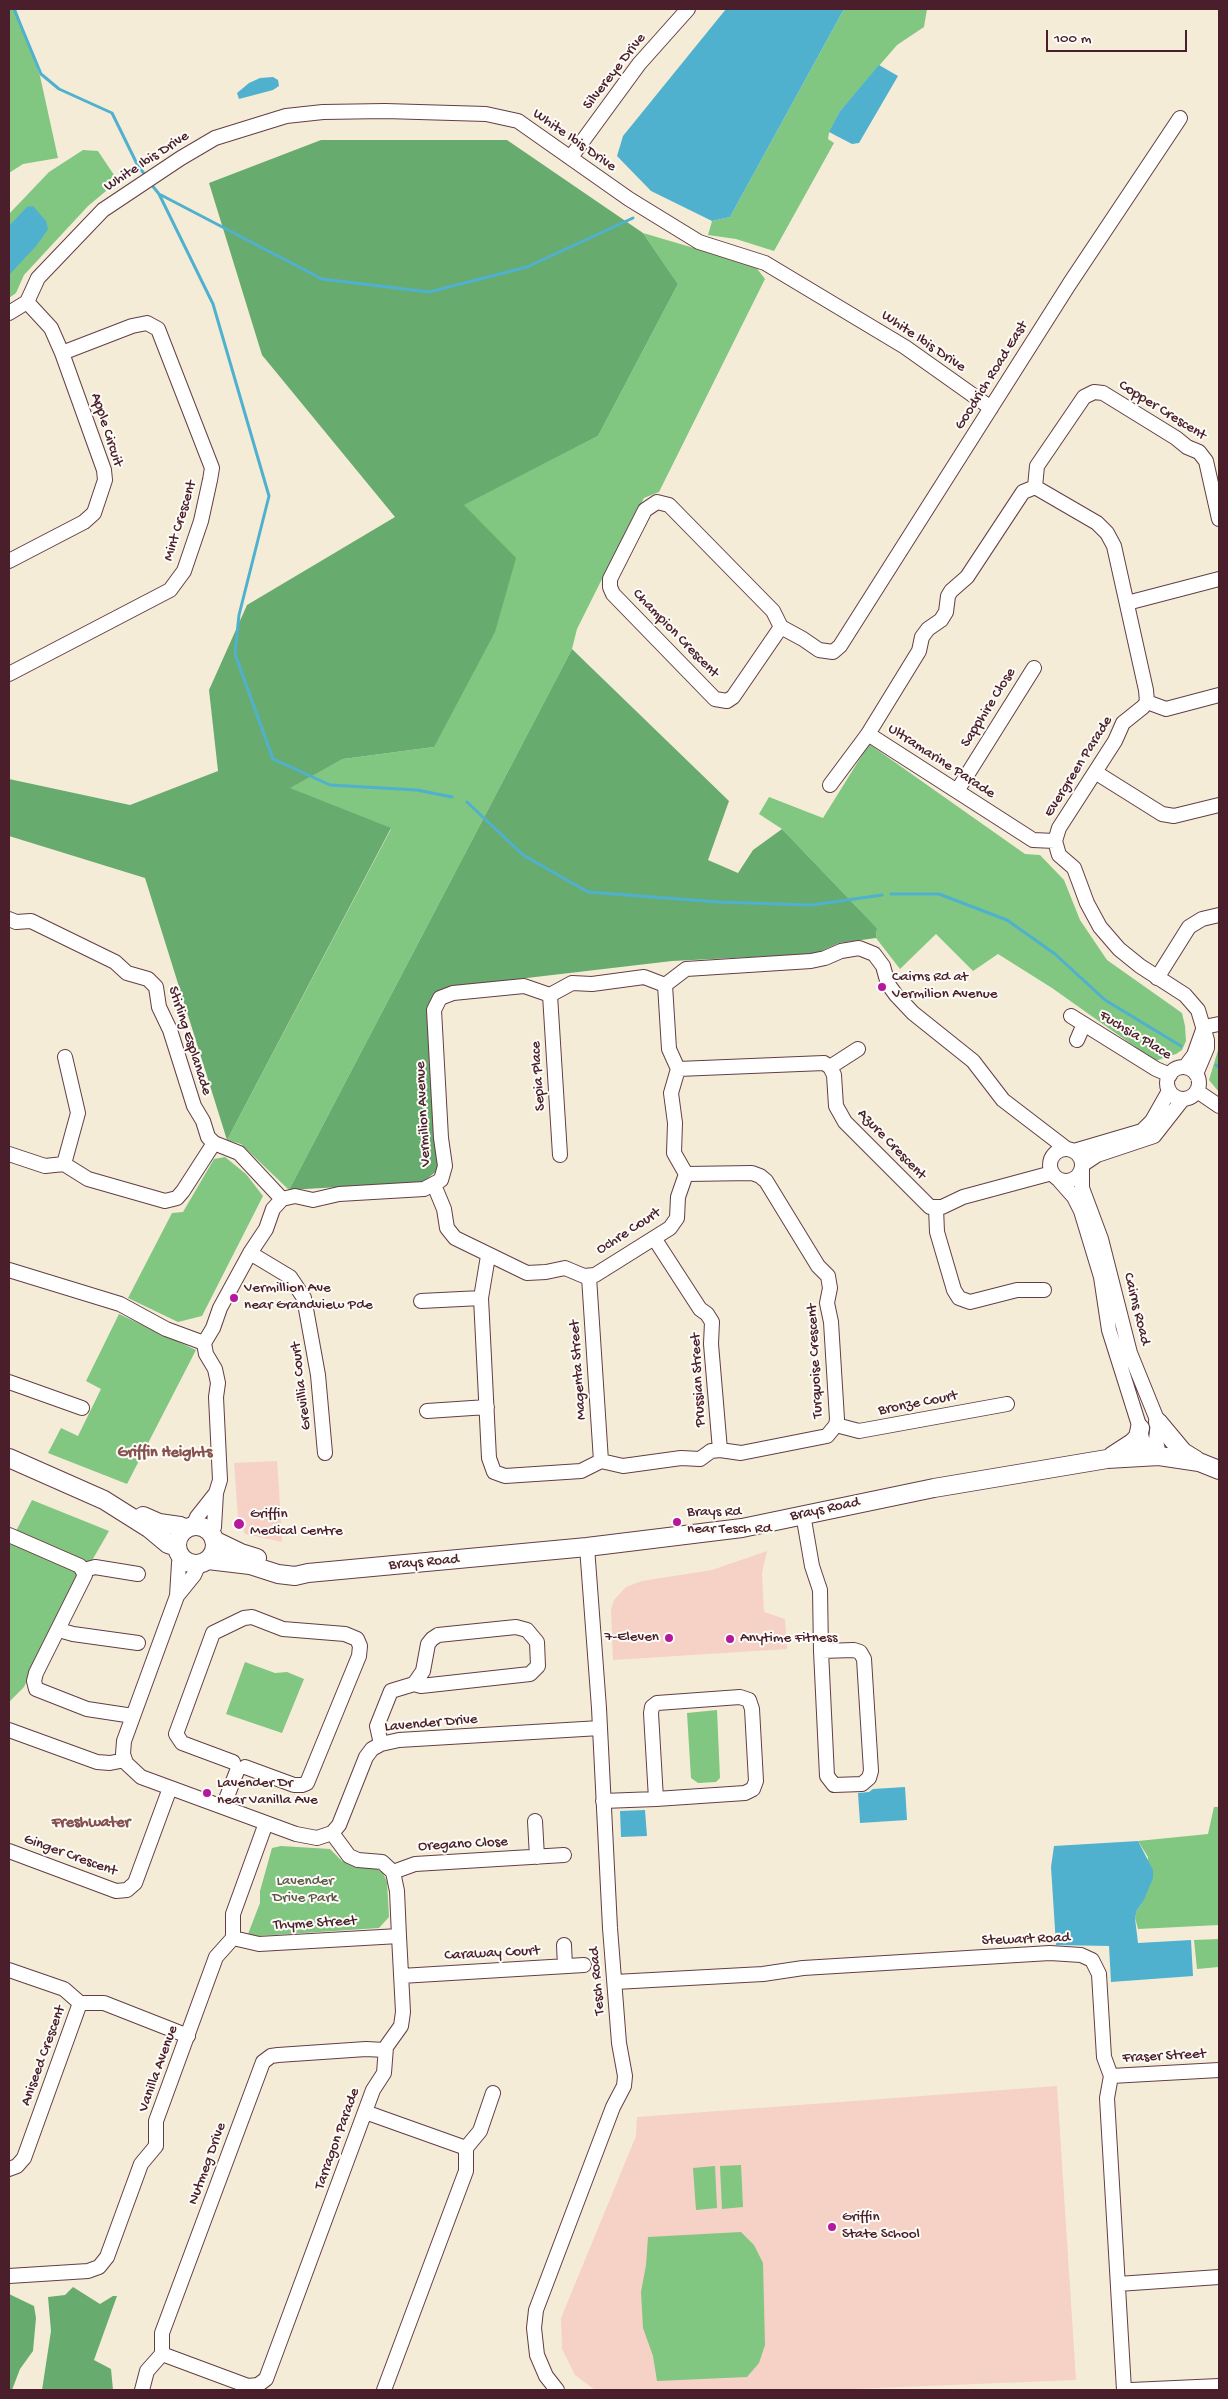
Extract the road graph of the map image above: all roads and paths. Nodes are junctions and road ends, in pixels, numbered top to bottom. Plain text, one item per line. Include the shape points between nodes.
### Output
1 (688, 9) edge
2 (1180, 118) dead end
3 (571, 157) junction
4 (26, 302) junction
5 (9, 313) edge
6 (62, 353) junction
7 (991, 408) junction
8 (1035, 487) junction
9 (1219, 519) edge
10 (9, 561) edge
11 (1219, 579) edge
12 (1127, 603) junction
13 (781, 628) junction
14 (1034, 668) dead end
15 (9, 674) edge
16 (1219, 696) edge
17 (1147, 702) junction
18 (868, 734) junction
19 (1095, 772) junction
20 (830, 785) dead end
21 (956, 791) junction
22 (1219, 805) edge
23 (1055, 841) junction
24 (1219, 915) edge
25 (9, 919) edge
26 (1157, 978) junction
27 (665, 985) junction
28 (550, 995) junction
29 (1071, 1016) dead end
30 (1084, 1024) junction
31 (1219, 1024) edge
32 (1204, 1027) junction
33 (1077, 1040) dead end
34 (858, 1049) dead end
35 (65, 1057) dead end
36 (830, 1067) junction
37 (678, 1070) junction
38 (1190, 1071) junction
39 (1170, 1075) junction
40 (1169, 1090) junction
41 (1197, 1091) junction
42 (1183, 1098) junction
43 (1219, 1106) edge
44 (1039, 1126) junction
45 (214, 1143) junction
46 (1071, 1150) junction
47 (9, 1154) edge
48 (560, 1155) dead end
49 (1051, 1159) junction
50 (64, 1164) junction
51 (1082, 1167) junction
52 (686, 1174) junction
53 (1055, 1176) junction
54 (434, 1185) junction
55 (282, 1200) junction
56 (936, 1208) junction
57 (654, 1238) junction
58 (250, 1253) junction
59 (488, 1256) junction
60 (9, 1270) edge
61 (589, 1276) junction
62 (1044, 1290) dead end
63 (481, 1298) junction
64 (421, 1301) dead end
65 (204, 1343) junction
66 (9, 1382) edge
67 (1007, 1404) dead end
68 (487, 1407) junction
69 (82, 1408) dead end
70 (427, 1411) dead end
71 (1158, 1422) junction
72 (836, 1425) junction
73 (1140, 1428) junction
74 (720, 1450) junction
75 (325, 1453) dead end
76 (1153, 1455) junction
77 (9, 1458) edge
78 (1107, 1459) junction
79 (601, 1461) junction
80 (1199, 1462) junction
81 (1219, 1470) edge
82 (216, 1493) junction
83 (104, 1500) junction
84 (804, 1514) junction
85 (190, 1528) junction
86 (9, 1535) edge
87 (213, 1537) junction
88 (587, 1547) junction
89 (180, 1552) junction
90 (203, 1562) junction
91 (84, 1570) junction
92 (308, 1573) junction
93 (138, 1574) dead end
94 (177, 1596) junction
95 (59, 1630) junction
96 (138, 1642) dead end
97 (821, 1651) junction
98 (423, 1671) junction
99 (414, 1684) junction
100 (436, 1684) junction
101 (133, 1716) junction
102 (600, 1728) junction
103 (9, 1730) edge
104 (381, 1744) junction
105 (125, 1760) junction
106 (238, 1767) junction
107 (170, 1788) junction
108 (656, 1799) junction
109 (603, 1801) junction
110 (223, 1807) junction
111 (535, 1821) dead end
112 (266, 1823) junction
113 (332, 1834) junction
114 (9, 1851) edge
115 (564, 1856) dead end
116 (538, 1857) junction
117 (393, 1872) junction
118 (399, 1936) junction
119 (233, 1938) junction
120 (564, 1945) dead end
121 (584, 1965) dead end
122 (565, 1966) junction
123 (9, 1970) edge
124 (401, 1976) junction
125 (615, 1982) junction
126 (80, 2003) junction
127 (188, 2036) junction
128 (385, 2050) junction
129 (1219, 2070) edge
130 (1111, 2076) junction
131 (492, 2093) dead end
132 (365, 2112) junction
133 (466, 2148) junction
134 (9, 2169) edge
135 (9, 2276) edge
136 (1219, 2277) edge
137 (1118, 2284) junction
138 (162, 2354) junction
139 (1219, 2386) edge
140 (142, 2390) edge
141 (384, 2390) edge
142 (556, 2390) edge
143 (1124, 2390) edge
144 (1131, 2390) edge

1 - 3 street, Silvereye Drive via 639,64
2 - 7 street, Goodrich Road East
3 - 4 street, White Ibis Drive via 518,121 486,114 385,111 286,116 215,138 103,210 38,278
3 - 7 street, White Ibis Drive via 629,200 698,242 765,263 905,347
4 - 5 street
4 - 6 street, Apple Circuit via 51,328
6 - 10 street, Apple Circuit via 104,470 102,491 94,513 84,522
6 - 15 street, Mint Crescent via 147,323 158,329 212,468 201,521 184,571 170,590
7 - 13 street, Goodrich Road East via 840,646 833,652 819,650
8 - 9 street, Copper Crescent via 1037,466 1084,397 1094,392 1103,393 1199,452 1206,462
8 - 12 street via 1096,523 1107,533 1114,546
8 - 18 street, Ultramarine Parade via 1022,492 967,577 951,590 946,612 922,637 919,650
11 - 12 street
12 - 17 street
13 - 13 street, Champion Crescent via 773,611 669,505 657,502 645,510 610,579 610,587 715,699 727,701 733,697
14 - 21 street, Sapphire Close
16 - 17 street via 1166,708
17 - 19 street, Evergreen Parade via 1123,723
18 - 20 street
18 - 21 street, Ultramarine Parade
19 - 22 street via 1162,814 1174,816
19 - 23 street, Evergreen Parade via 1059,828
21 - 23 street, Ultramarine Parade via 1033,840
23 - 26 street, Evergreen Parade via 1059,855 1074,868 1100,927 1119,949
24 - 26 street via 1202,919 1188,928
25 - 45 street, Stirling Esplanade via 31,921 115,962 127,972 148,978 156,987 159,1007 170,1030 194,1106
26 - 32 street, Evergreen Parade via 1185,995 1198,1010
27 - 28 street via 644,977 592,984 572,983
27 - 37 street via 669,1048
27 - 44 street via 686,969 811,961 859,948 874,954 883,966 888,984 913,1013 973,1061 1002,1100
28 - 48 street, Sepia Place
28 - 54 street, Vermilion Avenue via 524,986 453,992 440,998 434,1010 445,1166 441,1180
29 - 30 street, Fuchsia Place
30 - 33 street, Fuchsia Place
30 - 39 street, Fuchsia Place
31 - 32 street
32 - 38 street, Evergreen Parade via 1207,1048
34 - 36 street
35 - 50 street via 78,1113
36 - 37 street via 815,1062
36 - 56 street, Azure Crescent via 834,1075 836,1106 845,1122 918,1197
37 - 52 street via 671,1094 675,1123 674,1153
38 - 39 street via 1176,1069
38 - 41 street via 1199,1082
39 - 40 street
40 - 42 street
40 - 46 street via 1152,1121 1142,1131
41 - 42 street
41 - 43 street
42 - 51 street via 1162,1129 1149,1139 1097,1155
44 - 46 street
44 - 49 street
45 - 50 street via 184,1191 177,1198 165,1201 88,1178
45 - 55 street via 239,1153
46 - 49 street via 1057,1151
46 - 51 street via 1080,1156
47 - 50 street via 45,1166
49 - 53 street
51 - 53 street via 1073,1180
51 - 71 street, Cairns Road via 1082,1188 1101,1239 1130,1353
52 - 57 street, Ochre Court via 674,1223
52 - 72 street, Turquoise Crescent via 752,1173 760,1176 818,1266 828,1276
53 - 56 street via 963,1197
53 - 73 street, Cairns Road via 1074,1197 1081,1211 1101,1277 1109,1330
54 - 55 street, Vermilion Avenue via 424,1189 339,1194 313,1200 295,1196
54 - 59 street, Ochre Court via 451,1234
55 - 58 street
56 - 62 street via 937,1232 959,1298 970,1302 1017,1290
57 - 61 street, Ochre Court
57 - 74 street, Prussian Street via 712,1322 710,1344
58 - 65 street
58 - 75 street, Grevillia Court via 290,1277 304,1298 318,1375
59 - 61 street, Ochre Court via 527,1273 565,1268
59 - 63 street
60 - 65 street via 120,1304 166,1330
61 - 79 street, Magenta Street
63 - 64 street
63 - 68 street
65 - 82 street via 218,1383 220,1475
66 - 69 street
67 - 72 street, Bronze Court via 859,1431
68 - 70 street
68 - 79 street via 489,1458 494,1472 505,1476 581,1471
71 - 76 street, Cairns Road
71 - 80 main road via 1183,1452
72 - 74 street, Turquoise Crescent via 827,1436 815,1439 741,1453
73 - 76 street, Cairns Road
73 - 78 main road via 1132,1443
74 - 79 street, Turquoise Crescent via 711,1451 700,1459 682,1458 624,1466
76 - 78 main road, Brays Road
76 - 80 main road, Brays Road
77 - 83 main road
78 - 84 main road, Brays Road
80 - 81 main road, Brays Road
82 - 85 street
82 - 87 street
83 - 85 main road via 118,1502 153,1521
83 - 89 main road
84 - 88 main road, Brays Road via 742,1528
84 - 97 street via 812,1566 820,1590
85 - 87 main road via 203,1528
85 - 89 main road via 179,1537
86 - 91 street
87 - 90 main road via 214,1551
87 - 92 main road, Brays Road via 240,1553
88 - 92 main road, Brays Road
88 - 102 street, Tesch Road
89 - 90 main road via 186,1561
89 - 94 street
90 - 92 main road, Brays Road via 250,1565 287,1575
90 - 94 street
91 - 93 street via 95,1567
91 - 95 street via 85,1580
94 - 101 street
95 - 96 street
95 - 101 street via 36,1673 36,1689 87,1709
97 - 97 street via 854,1650 863,1657 871,1771 862,1784 834,1785 827,1776
98 - 99 street
98 - 100 street
98 - 100 street via 428,1644 438,1636 516,1628 527,1630 537,1642 539,1663 532,1673
99 - 100 street
99 - 104 street via 398,1687 389,1693 378,1726
101 - 105 street via 124,1741
102 - 104 street, Lavender Drive via 399,1740
102 - 109 street, Tesch Road
103 - 105 street via 101,1763
104 - 113 street, Lavender Drive via 366,1757 342,1822
105 - 107 street via 136,1774
106 - 106 street via 294,1785 306,1783 359,1656 357,1639 345,1634 283,1629 252,1617 213,1633 176,1734 182,1743
106 - 110 street
107 - 110 street
107 - 114 street, Ginger Crescent via 135,1883 129,1889 116,1891
108 - 108 street via 651,1713 654,1704 740,1697 749,1700 756,1781 753,1789 745,1794
108 - 109 street
109 - 125 street, Tesch Road
110 - 112 street
111 - 116 street
112 - 113 street via 305,1837 322,1838
112 - 119 street via 233,1914
113 - 117 street via 349,1856 382,1862
115 - 116 street, Oregano Close
116 - 117 street, Oregano Close via 415,1864
117 - 118 street, Tarragon Parade
118 - 119 street, Thyme Street via 259,1944
118 - 124 street, Tarragon Parade
119 - 127 street, Vanilla Avenue via 216,1957
120 - 122 street
121 - 122 street, Caraway Court
122 - 124 street, Caraway Court
123 - 126 street via 64,1989
124 - 128 street, Tarragon Parade via 403,2022
125 - 130 street, Stewart Road via 1050,1953 1081,1955 1092,1960 1098,1970 1104,2057
125 - 142 street, Tesch Road via 624,2086 548,2277 534,2322 539,2362
126 - 127 street via 104,2003
126 - 134 street, Aniseed Crescent via 24,2158
127 - 135 street, Vanilla Avenue via 156,2120 157,2143 141,2164 104,2261 88,2271
128 - 132 street, Tarragon Parade via 385,2070 374,2086
128 - 138 street, Nutmeg Drive via 278,2055 268,2057 264,2062 162,2333
129 - 130 street, Fraser Street
130 - 137 street, Stewart Road via 1107,2098
131 - 133 street via 480,2131
132 - 133 street
132 - 138 street, Tarragon Parade via 265,2381 258,2386 248,2386
133 - 141 street via 465,2174
136 - 137 street
137 - 143 street, Stewart Road
138 - 140 street via 147,2371
139 - 144 street

